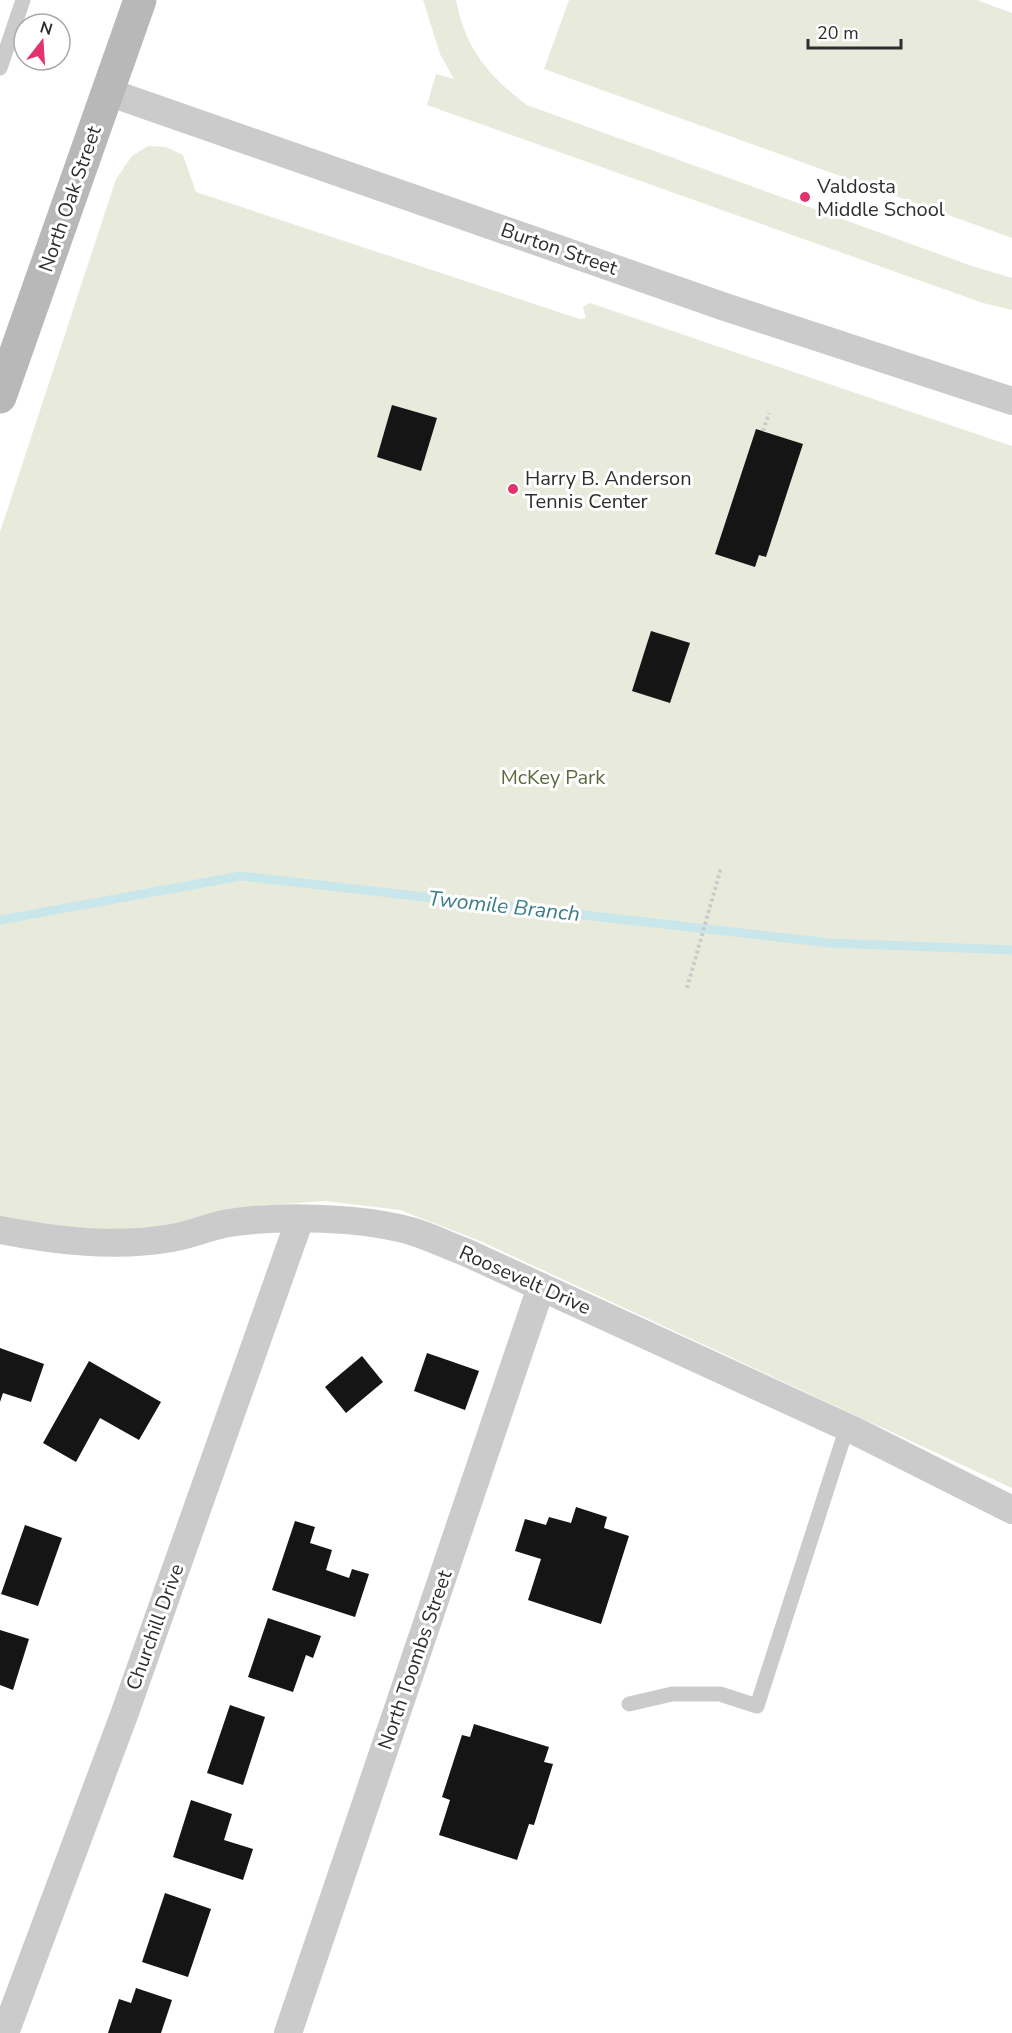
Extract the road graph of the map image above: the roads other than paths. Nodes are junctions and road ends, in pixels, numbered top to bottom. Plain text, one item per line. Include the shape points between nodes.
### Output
1 (23, 0) edge
2 (140, 0) edge
3 (0, 68) edge
4 (108, 92) junction
5 (3, 380) edge
6 (1012, 401) edge
7 (300, 1219) junction
8 (0, 1230) edge
9 (541, 1287) junction
10 (847, 1427) junction
11 (1012, 1510) edge
12 (629, 1704) dead end
13 (5, 2033) edge
14 (288, 2033) edge

1 - 3 lane
2 - 4 street, North Oak Street
4 - 5 street, North Oak Street
4 - 6 street, Burton Street via 725,307
7 - 8 street, Roosevelt Drive via 229,1223 171,1238 100,1243
7 - 9 street, Roosevelt Drive via 374,1224 414,1232
7 - 13 street, Churchill Drive via 124,1715
9 - 10 street, Roosevelt Drive
9 - 14 street, North Toombs Street
10 - 11 street, Roosevelt Drive
10 - 12 lane via 757,1706 720,1694 672,1694

